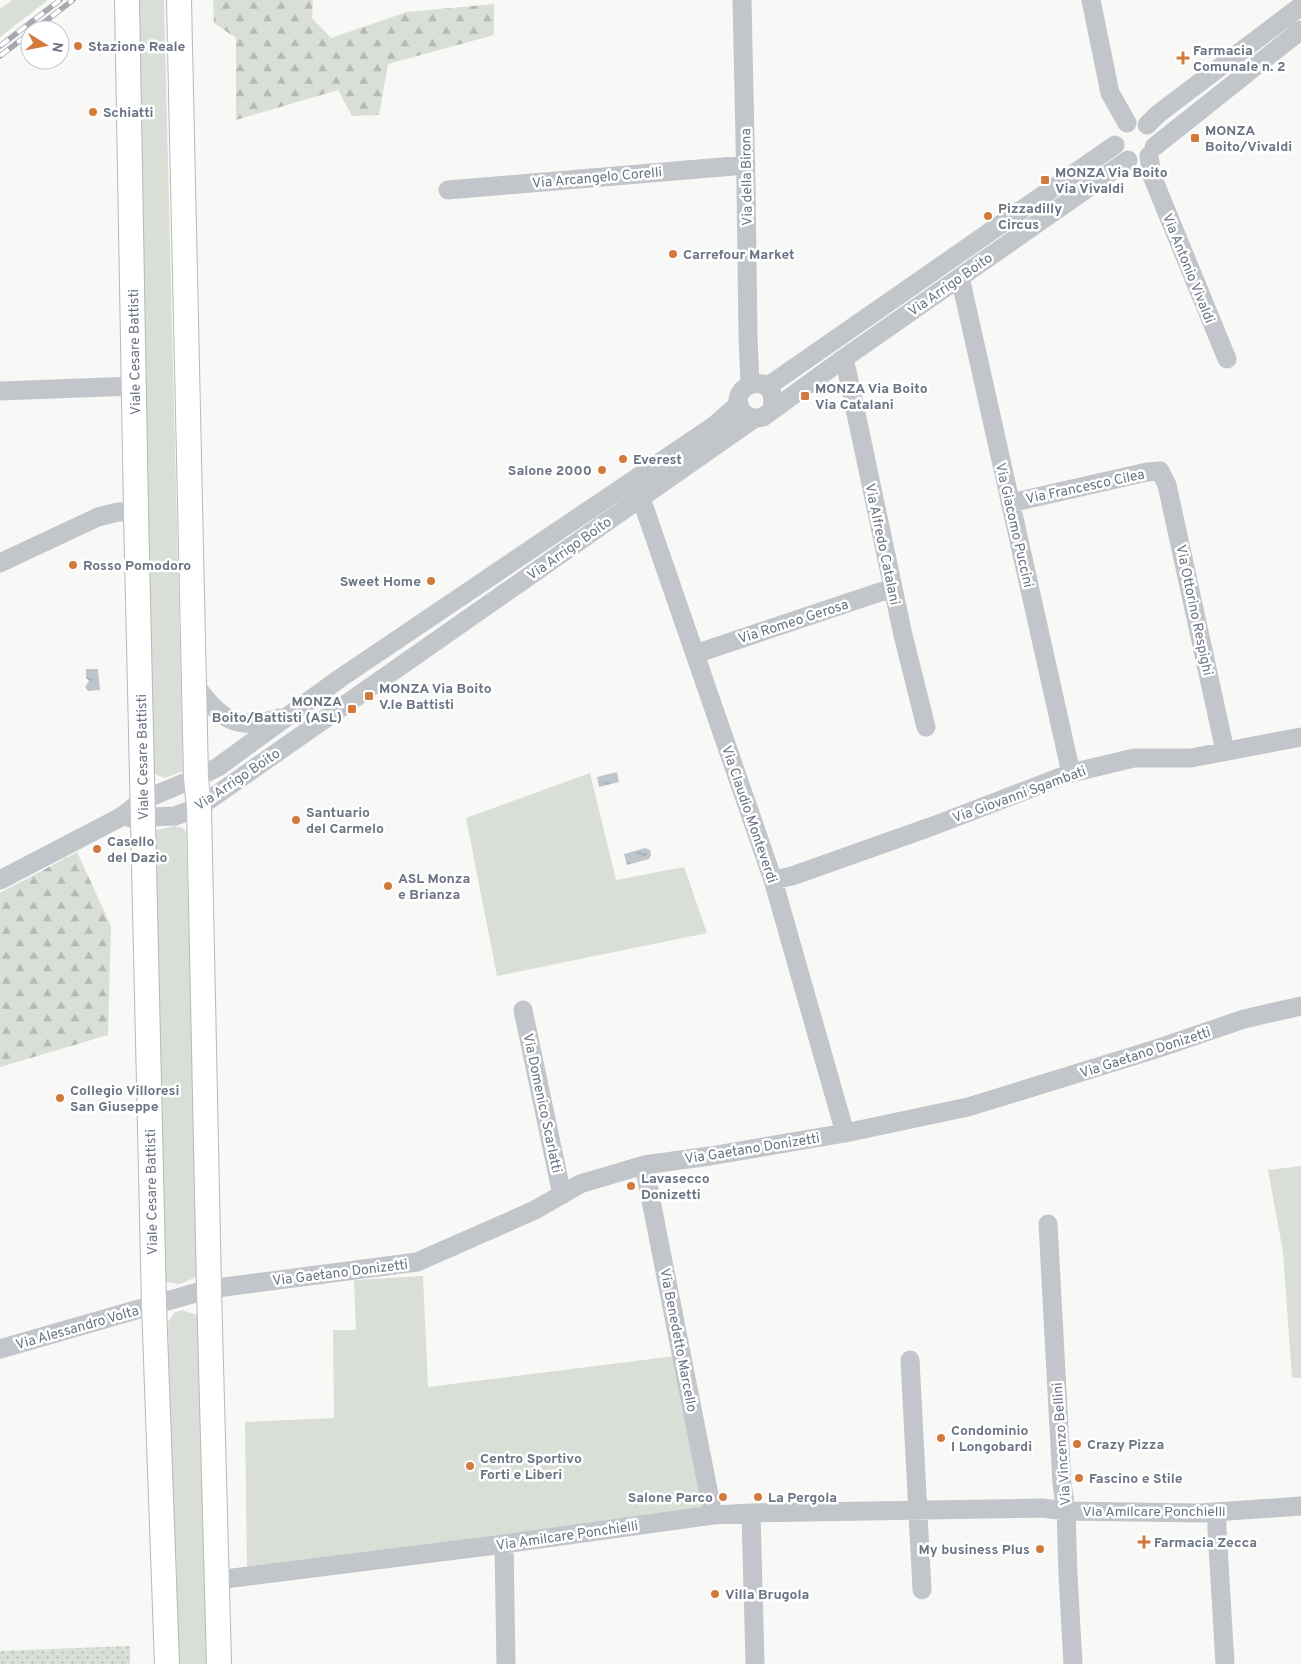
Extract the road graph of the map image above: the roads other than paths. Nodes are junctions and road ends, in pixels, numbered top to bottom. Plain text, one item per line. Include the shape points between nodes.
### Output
1 (127, 0) edge
2 (179, 0) edge
3 (742, 0) edge
4 (1091, 0) edge
5 (1301, 6) edge
6 (1301, 30) edge
7 (1127, 123) junction
8 (1147, 125) junction
9 (1115, 145) junction
10 (1142, 156) junction
11 (746, 165) junction
12 (448, 190) dead end
13 (960, 277) junction
14 (843, 359) junction
15 (1227, 359) dead end
16 (758, 385) junction
17 (134, 386) junction
18 (0, 392) edge
19 (739, 404) junction
20 (772, 409) junction
21 (755, 418) junction
22 (1160, 471) joint
23 (641, 498) junction
24 (1010, 503) junction
25 (136, 512) junction
26 (0, 563) edge
27 (892, 588) junction
28 (694, 654) junction
29 (195, 685) junction
30 (302, 706) junction
31 (926, 727) dead end
32 (1301, 737) edge
33 (1225, 751) junction
34 (1071, 773) junction
35 (196, 778) junction
36 (199, 807) junction
37 (136, 812) junction
38 (0, 880) edge
39 (773, 880) junction
40 (1301, 1006) edge
41 (523, 1010) dead end
42 (845, 1133) junction
43 (644, 1165) junction
44 (562, 1195) junction
45 (1048, 1224) dead end
46 (209, 1289) junction
47 (154, 1304) junction
48 (0, 1349) edge
49 (910, 1360) dead end
50 (1301, 1506) edge
51 (918, 1509) junction
52 (1066, 1511) junction
53 (751, 1512) junction
54 (1218, 1512) junction
55 (713, 1515) junction
56 (504, 1544) junction
57 (217, 1580) junction
58 (922, 1590) dead end
59 (167, 1664) edge
60 (219, 1664) edge
61 (506, 1664) edge
62 (755, 1664) edge
63 (1073, 1664) edge
64 (1225, 1664) edge

1 - 17 main road, Viale Cesare Battisti
2 - 29 main road
3 - 11 street, Via della Birona
4 - 7 street via 1110,93
5 - 8 street
6 - 10 street, Via Arrigo Boito
7 - 8 street
7 - 9 street via 1117,133
8 - 10 street via 1154,134
9 - 10 street via 1122,156
9 - 16 street, Via Arrigo Boito via 774,382
10 - 13 street, Via Arrigo Boito
10 - 15 street, Via Antonio Vivaldi
11 - 12 street, Via Arcangelo Corelli
11 - 16 street, Via della Birona via 748,336
13 - 14 street, Via Arrigo Boito
13 - 24 street, Via Giacomo Puccini
14 - 20 street, Via Arrigo Boito
14 - 27 street, Via Alfredo Catalani
16 - 19 street via 743,389
16 - 20 street via 770,389 774,400
17 - 18 street
17 - 25 main road, Viale Cesare Battisti
19 - 21 street via 743,413
19 - 30 street, Via Arrigo Boito via 715,424
20 - 21 street
21 - 23 street, Via Arrigo Boito
22 - 24 street, Via Francesco Cilea
22 - 33 street, Via Ottorino Respighi via 1167,485
23 - 28 street, Via Claudio Monteverdi
23 - 36 street, Via Arrigo Boito
24 - 34 street, Via Giacomo Puccini
25 - 26 street via 98,517
25 - 37 main road, Viale Cesare Battisti
27 - 28 street, Via Romeo Gerosa
27 - 31 street, Via Alfredo Catalani
28 - 39 street, Via Claudio Monteverdi
29 - 30 street via 219,713 242,724 266,722
29 - 35 main road
30 - 35 street, Via Arrigo Boito via 218,767
32 - 33 street, Via Giovanni Sgambati
33 - 34 street, Via Giovanni Sgambati via 1191,758 1134,758
34 - 39 street, Via Giovanni Sgambati via 933,826
35 - 36 main road
35 - 37 street, Via Arrigo Boito
36 - 37 street, Via Arrigo Boito via 175,816
36 - 46 main road
37 - 38 street
37 - 47 main road, Viale Cesare Battisti
39 - 42 street, Via Claudio Monteverdi
40 - 42 street, Via Gaetano Donizetti via 1244,1019 968,1106
41 - 44 street, Via Domenico Scarlatti
42 - 43 street, Via Gaetano Donizetti
43 - 44 street, Via Gaetano Donizetti via 580,1184
43 - 55 street, Via Benedetto Marcello
44 - 46 street, Via Gaetano Donizetti via 417,1262
45 - 52 street, Via Vincenzo Bellini
46 - 47 street, Via Gaetano Donizetti
46 - 57 main road
47 - 48 street, Via Alessandro Volta
47 - 59 main road, Viale Cesare Battisti
49 - 51 street
50 - 54 street, Via Amilcare Ponchielli
51 - 52 street, Via Amilcare Ponchielli via 1042,1508
51 - 53 street, Via Amilcare Ponchielli
51 - 58 street
52 - 54 street, Via Amilcare Ponchielli
52 - 63 street, Via Vincenzo Bellini
53 - 55 street, Via Amilcare Ponchielli
53 - 62 street
54 - 64 street
55 - 56 street, Via Amilcare Ponchielli
56 - 57 street, Via Amilcare Ponchielli
56 - 61 street
57 - 60 main road

